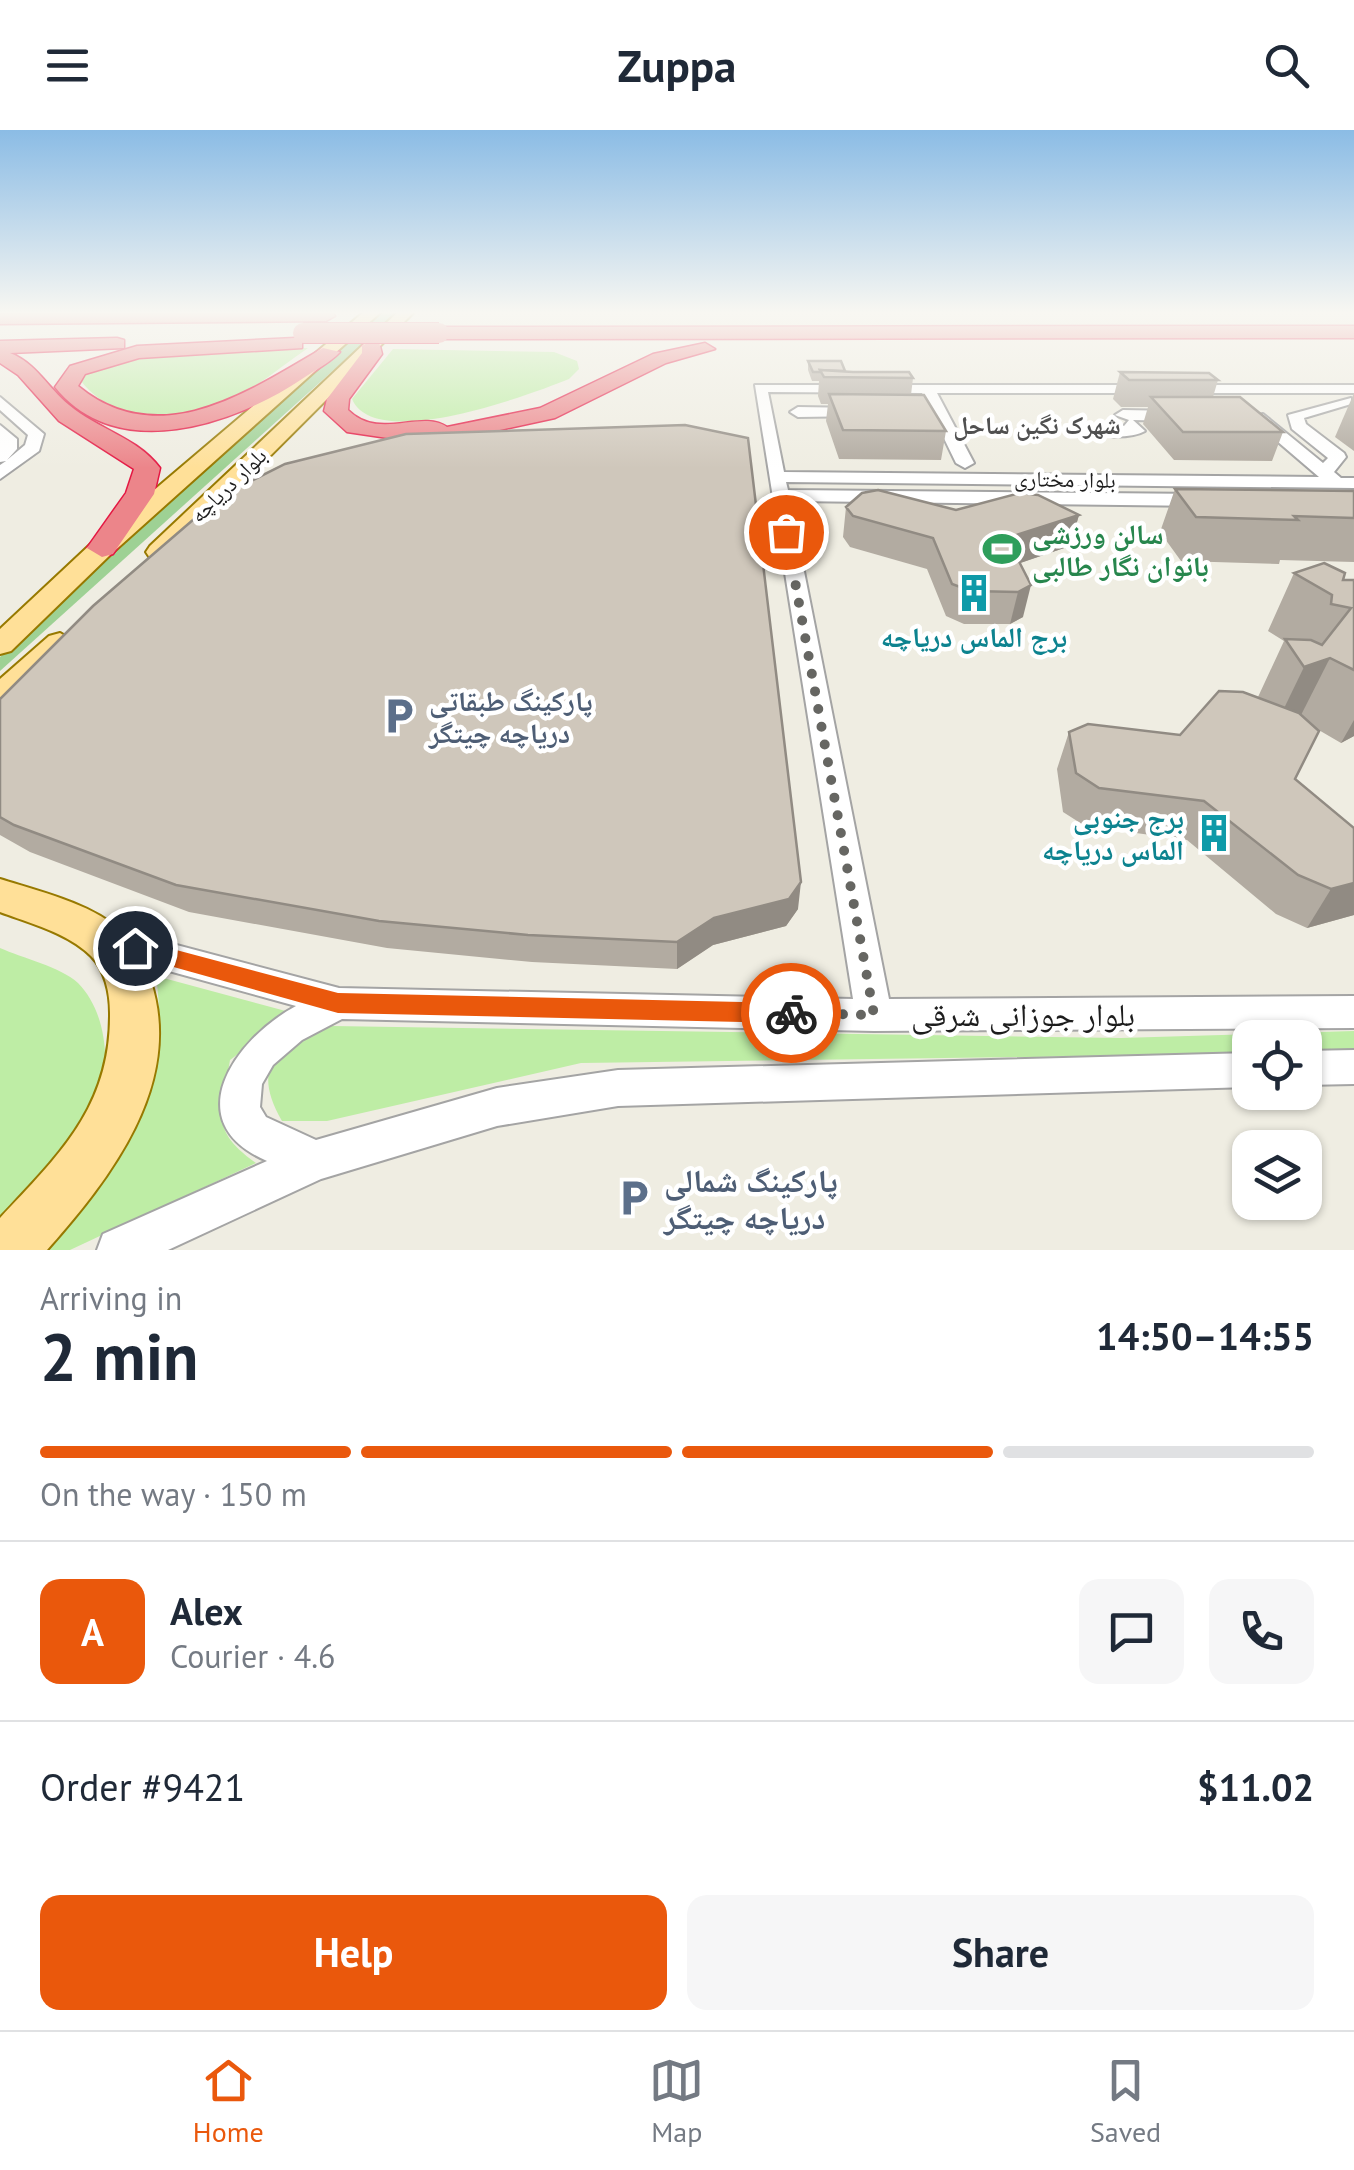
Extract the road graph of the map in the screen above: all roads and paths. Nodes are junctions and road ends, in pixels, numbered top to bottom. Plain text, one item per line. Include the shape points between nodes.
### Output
1 (18, 363) edge
2 (100, 363) edge
3 (312, 363) edge
4 (317, 363) edge
5 (354, 363) edge
6 (365, 363) edge
7 (593, 363) edge
8 (651, 363) edge
9 (927, 388) junction
10 (1222, 388) junction
11 (1350, 395) edge
12 (1107, 397) dead end
13 (0, 402) edge
14 (798, 412) dead end
15 (887, 414) edge
16 (1124, 415) junction
17 (1199, 416) edge
18 (1237, 416) edge
19 (1256, 416) junction
20 (0, 430) edge
21 (1091, 430) dead end
22 (350, 456) edge
23 (0, 457) edge
24 (965, 463) dead end
25 (0, 474) edge
26 (1338, 479) edge
27 (263, 483) edge
28 (778, 486) junction
29 (1354, 500) edge
30 (102, 548) junction
31 (150, 560) joint
32 (86, 618) edge
33 (0, 645) edge
34 (0, 696) edge
35 (0, 895) edge
36 (101, 939) junction
37 (338, 1003) junction
38 (1354, 1012) edge
39 (874, 1015) junction
40 (1354, 1067) edge
41 (1322, 1068) edge
42 (1232, 1071) edge
43 (316, 1160) junction
44 (8, 1250) edge
45 (120, 1250) edge

1 - 30 highway via 60,410 128,447 147,468 140,494
2 - 3 highway via 77,370 66,387 114,420 198,418 254,400
4 - 30 main road, بلوار دریاچه
5 - 31 main road, بلوار دریاچه
6 - 7 highway via 336,411 357,428 384,432 450,427 540,403 591,380 598,374
8 - 22 highway via 547,413
9 - 10 street
9 - 24 street via 931,414
9 - 28 street via 760,388
10 - 11 street
10 - 19 street
11 - 26 street via 1296,415 1298,426 1338,457
12 - 16 street
13 - 25 street via 36,434 33,447
14 - 15 street
16 - 17 street
16 - 21 street via 1137,431
18 - 19 street
19 - 26 street
20 - 23 street via 8,438
26 - 28 street, بلوار مختاری
26 - 29 street
27 - 31 highway
28 - 29 street, بلوار مختاری
28 - 39 street
30 - 33 main road, بلوار دریاچه
32 - 34 main road
35 - 36 main road
36 - 37 street, بلوار جوزانی شرقی
36 - 44 main road via 130,989 134,1072 111,1126
37 - 39 street, بلوار جوزانی شرقی
37 - 43 street via 279,1036 254,1058 240,1088 240,1115 252,1132
38 - 39 street, بلوار جوزانی شرقی
40 - 41 street
42 - 43 street, بلوار جوزانی شرقی via 618,1088 497,1107
43 - 45 street, بلوار جوزانی شرقی

